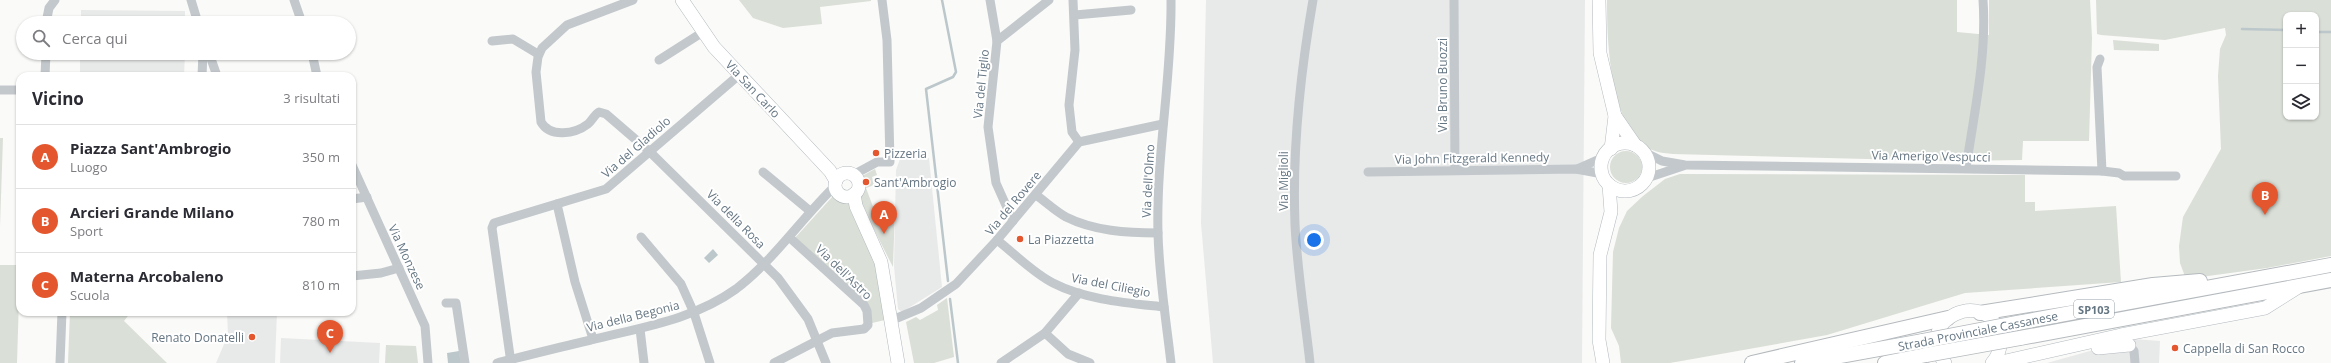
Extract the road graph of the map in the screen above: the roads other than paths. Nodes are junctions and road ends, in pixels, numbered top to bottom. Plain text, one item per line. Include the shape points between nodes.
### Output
1 (55, 0) edge
2 (191, 0) edge
3 (294, 0) edge
4 (633, 0) edge
5 (682, 0) edge
6 (882, 0) edge
7 (990, 0) edge
8 (1049, 0) edge
9 (1073, 0) edge
10 (1170, 0) edge
11 (1313, 0) edge
12 (1454, 0) edge
13 (1599, 0) edge
14 (1983, 0) edge
15 (1131, 10) dead end
16 (1075, 15) junction
17 (47, 16) edge
18 (196, 16) edge
19 (300, 16) edge
20 (702, 32) junction
21 (492, 41) dead end
22 (998, 41) junction
23 (538, 54) junction
24 (2100, 59) dead end
25 (46, 60) edge
26 (203, 60) edge
27 (211, 60) edge
28 (314, 60) edge
29 (659, 60) dead end
30 (45, 72) edge
31 (202, 72) edge
32 (216, 72) edge
33 (316, 72) edge
34 (739, 75) junction
35 (0, 90) edge
36 (16, 90) edge
37 (1615, 116) junction
38 (1163, 124) junction
39 (1079, 142) junction
40 (1639, 149) junction
41 (649, 151) junction
42 (1607, 153) junction
43 (1685, 165) junction
44 (1966, 168) junction
45 (1576, 169) junction
46 (1455, 170) junction
47 (2102, 171) junction
48 (763, 172) dead end
49 (1368, 172) dead end
50 (356, 174) edge
51 (2176, 176) dead end
52 (1647, 178) junction
53 (1606, 180) junction
54 (846, 185) junction
55 (1629, 191) junction
56 (1036, 195) junction
57 (367, 197) junction
58 (356, 198) edge
59 (557, 204) junction
60 (810, 211) junction
61 (1611, 212) junction
62 (1013, 222) junction
63 (1158, 233) junction
64 (641, 237) dead end
65 (789, 237) junction
66 (997, 240) junction
67 (764, 264) junction
68 (2325, 266) edge
69 (398, 268) junction
70 (356, 276) edge
71 (2261, 278) junction
72 (2331, 280) edge
73 (2300, 286) junction
74 (1079, 293) junction
75 (446, 303) dead end
76 (1164, 307) junction
77 (694, 313) junction
78 (1980, 313) junction
79 (62, 316) edge
80 (1948, 318) junction
81 (890, 321) junction
82 (640, 329) junction
83 (1045, 333) junction
84 (593, 339) junction
85 (818, 340) junction
86 (1599, 340) junction
87 (2129, 345) joint
88 (2028, 356) junction
89 (511, 361) edge
90 (60, 363) edge
91 (428, 363) edge
92 (465, 363) edge
93 (497, 363) edge
94 (644, 363) edge
95 (710, 363) edge
96 (774, 363) edge
97 (826, 363) edge
98 (898, 363) edge
99 (1001, 363) edge
100 (1090, 363) edge
101 (1171, 363) edge
102 (1310, 363) edge
103 (1594, 363) edge
104 (1603, 363) edge
105 (1752, 363) edge
106 (1802, 363) edge
107 (1885, 363) edge
108 (1944, 363) edge
109 (1992, 363) edge
110 (1997, 363) edge
111 (2135, 363) edge

1 - 17 street
2 - 18 street
3 - 19 street
4 - 23 street via 567,25
5 - 20 street, Via San Carlo
6 - 54 street via 887,40 890,162 877,162
7 - 22 street, Via del Tiglio
8 - 22 street, Via del Tiglio
9 - 16 street
10 - 38 street, Via dell'Olmo via 1171,33
11 - 102 street, Via Miglioli via 1302,65 1295,142 1295,225
12 - 46 street, Via Bruno Buozzi
13 - 37 street via 1600,53
14 - 44 street via 1981,56
15 - 16 street
16 - 39 street via 1075,50 1069,105 1072,132
20 - 29 street
20 - 34 street, Via San Carlo
21 - 23 street via 513,39
22 - 62 street, Via del Tiglio via 988,127 996,183
23 - 41 street, Via della Rosa via 537,101 539,117 545,128 560,132 574,130 589,123 597,113 603,112
24 - 47 street via 2097,67
25 - 30 street
26 - 31 street
27 - 32 street
28 - 33 street
34 - 41 street, Via del Gladiolo
34 - 54 street, Via San Carlo
35 - 36 street
37 - 40 street
37 - 42 street
38 - 39 street
38 - 63 street, Via dell'Olmo
39 - 56 street, Via del Rovere
40 - 42 street via 1624,144
40 - 43 street, Via Amerigo Vespucci via 1662,161
40 - 52 street via 1649,166
41 - 59 street, Via del Gladiolo via 606,189
41 - 67 street, Via della Rosa
42 - 45 street, Via John Fitzgerald Kennedy
42 - 53 street
43 - 44 street, Via Amerigo Vespucci
43 - 52 street, Via Amerigo Vespucci
44 - 47 street, Via Amerigo Vespucci
45 - 46 street, Via John Fitzgerald Kennedy
45 - 53 street, Via John Fitzgerald Kennedy
46 - 49 street, Via John Fitzgerald Kennedy
47 - 51 street, Via Amerigo Vespucci via 2124,176
48 - 60 street
50 - 57 street, Via Monzese
52 - 55 street via 1638,187
53 - 55 street via 1618,190
53 - 61 street
54 - 60 street, Via della Begonia via 825,197
54 - 81 street, Via San Carlo via 881,262
55 - 61 street
56 - 62 street, Via del Rovere
56 - 63 street via 1064,215 1082,223 1119,231
57 - 58 street
57 - 69 street, Via Monzese
59 - 84 street via 575,282
59 - 89 street, Via del Gladiolo via 497,220 492,228
60 - 65 street, Via della Begonia
61 - 86 street via 1600,255
62 - 66 street, Via del Rovere
63 - 76 street, Via dell'Olmo
64 - 77 street via 681,284
65 - 67 street, Via della Begonia
65 - 85 street, Via dell'Astro via 858,299 866,311 866,328 842,331
66 - 74 street, Via del Ciliegio via 1049,281
66 - 81 street, Via del Rovere via 956,284 939,297
67 - 77 street, Via della Begonia via 737,288 714,304
67 - 85 street, Via della Rosa via 797,302
68 - 71 main road, Strada Provinciale Cassanese / SP103
69 - 70 street
69 - 91 street, Via Monzese via 425,326
71 - 78 main road via 2154,285
71 - 106 main road, Strada Provinciale Cassanese / SP103, bridge
72 - 73 main road, Strada Provinciale Cassanese / SP103
73 - 88 street via 2265,308 2121,335
73 - 107 main road, Strada Provinciale Cassanese / SP103, bridge
74 - 76 street, Via del Ciliegio
74 - 83 street
75 - 92 street via 456,303
76 - 101 street, Via dell'Olmo
77 - 82 street, Via della Begonia
77 - 95 street
78 - 80 street via 1966,311
78 - 109 street via 1994,323 2000,336 1999,349
79 - 90 street
80 - 105 main road
80 - 108 street via 1940,328 1937,341 1939,354
81 - 98 street, Via San Carlo
82 - 84 street, Via della Begonia
82 - 94 street
83 - 99 street
83 - 100 street via 1068,354
84 - 89 street, Via della Begonia
85 - 96 street
85 - 97 street, Via della Rosa
86 - 103 street
86 - 104 street
87 - 88 street
87 - 111 street via 2133,348
88 - 110 street
89 - 93 street, Via della Begonia

